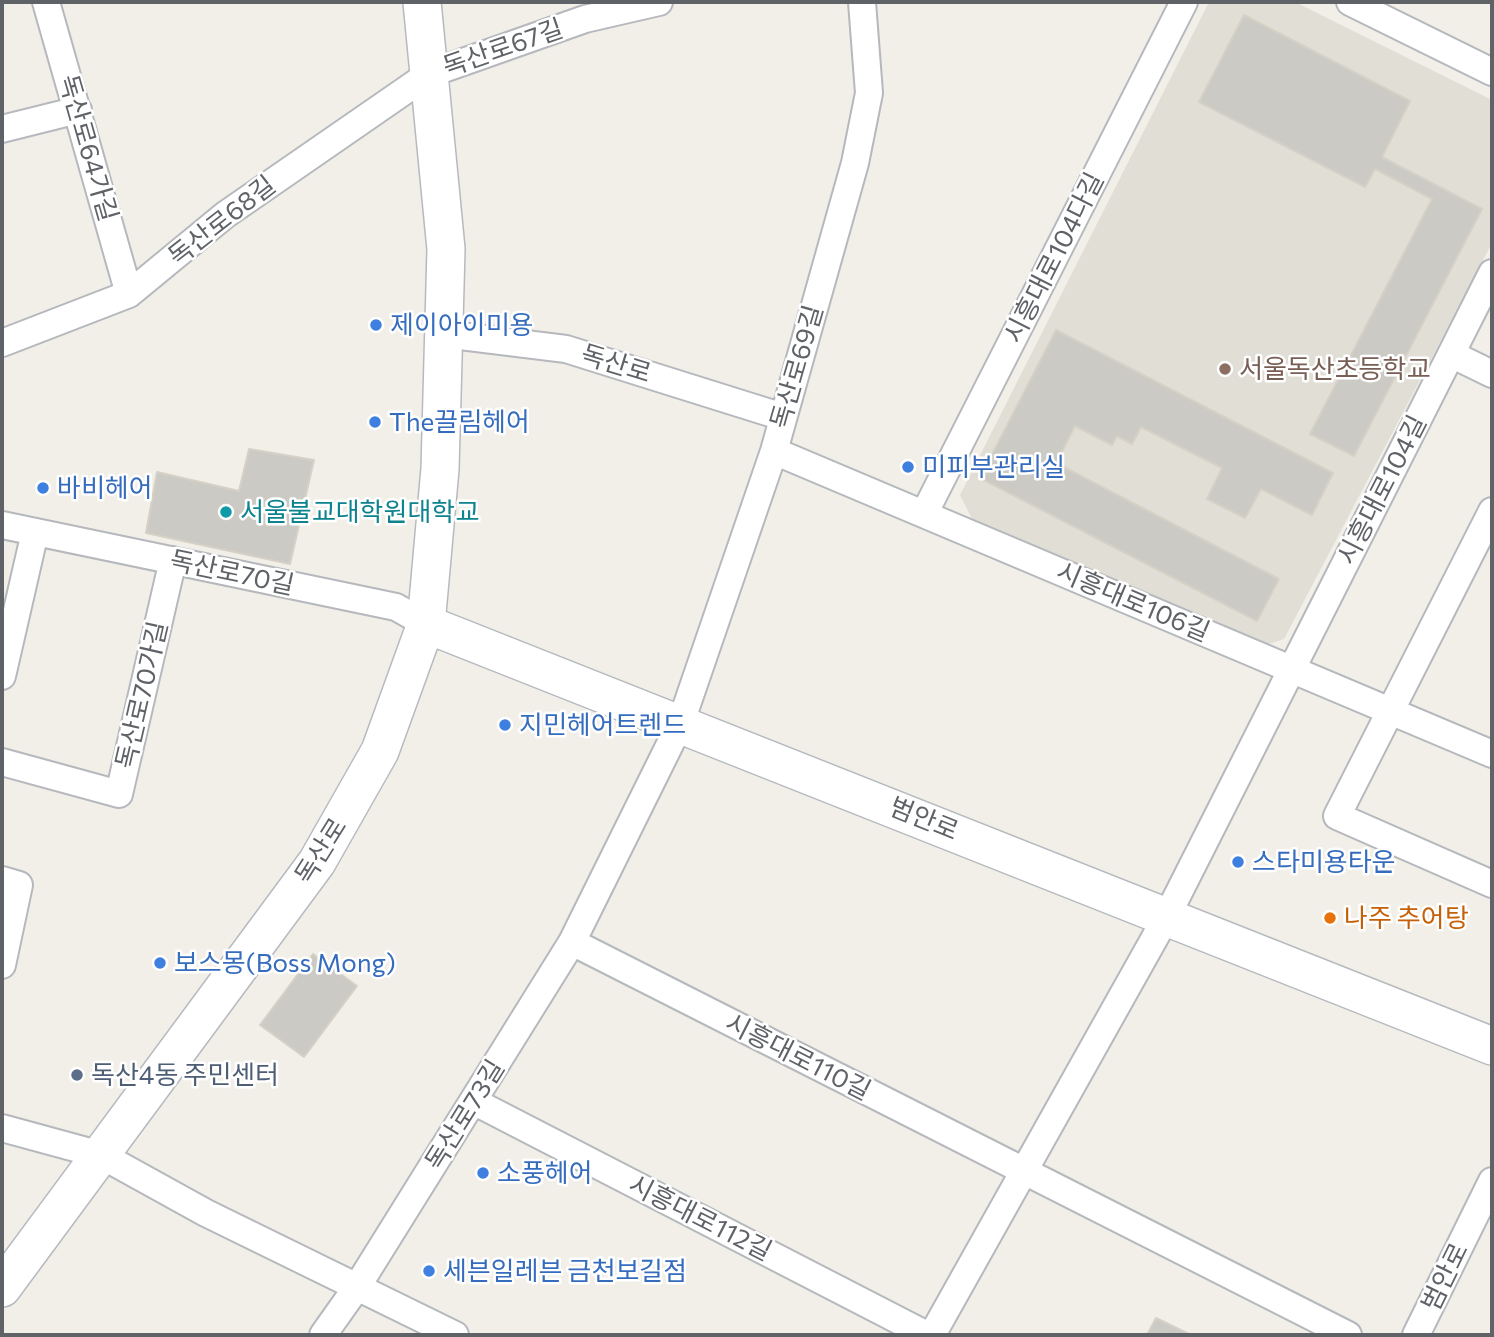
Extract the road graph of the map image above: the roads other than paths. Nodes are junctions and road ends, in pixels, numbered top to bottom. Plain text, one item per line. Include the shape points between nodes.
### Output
1 (46, 2) edge
2 (422, 2) edge
3 (659, 2) edge
4 (862, 2) edge
5 (1184, 2) edge
6 (1350, 2) edge
7 (1492, 72) edge
8 (429, 74) junction
9 (78, 110) junction
10 (2, 129) edge
11 (1492, 273) edge
12 (129, 294) junction
13 (444, 334) junction
14 (2, 343) edge
15 (1451, 354) junction
16 (1492, 374) edge
17 (783, 417) junction
18 (774, 451) junction
19 (1492, 511) edge
20 (924, 514) junction
21 (2, 525) edge
22 (35, 532) junction
23 (173, 560) junction
24 (426, 624) junction
25 (1292, 669) junction
26 (2, 676) edge
27 (1390, 711) junction
28 (681, 722) junction
29 (1489, 745) edge
30 (2, 762) edge
31 (2, 880) edge
32 (1492, 884) edge
33 (1167, 916) junction
34 (572, 942) junction
35 (2, 965) edge
36 (1492, 1046) edge
37 (473, 1101) junction
38 (2, 1128) edge
39 (101, 1155) junction
40 (1023, 1171) junction
41 (1492, 1181) edge
42 (357, 1287) junction
43 (2, 1288) edge
44 (323, 1335) edge
45 (454, 1335) edge
46 (929, 1335) edge
47 (1348, 1335) edge
48 (1416, 1335) edge

1 - 9 street, 독산로64가길
2 - 8 main road, 독산로
3 - 8 street, 독산로67길 via 585,19
4 - 17 street, 독산로69길 via 869,93 855,163
5 - 20 street, 시흥대로104다길
6 - 7 street
8 - 12 street, 독산로68길 via 225,215
8 - 13 main road, 독산로 via 446,249
9 - 10 street
9 - 12 street, 독산로64가길
11 - 15 street, 시흥대로104길
12 - 14 street, 독산로68길
13 - 17 street, 독산로 via 566,349
13 - 24 main road, 독산로 via 440,469
15 - 16 street
15 - 25 street, 시흥대로104길
17 - 18 street, 독산로69길
18 - 20 street, 시흥대로106길
18 - 28 street, 독산로69길
19 - 27 street
20 - 25 street, 시흥대로106길
21 - 22 street, 독산로70길
22 - 23 street, 독산로70길
22 - 26 street
23 - 24 street, 독산로70길 via 396,607
23 - 30 street, 독산로70가길 via 119,794
24 - 28 main road, 범안로
24 - 39 main road, 독산로 via 380,751 317,862
25 - 27 street, 시흥대로106길
25 - 33 street
27 - 29 street, 시흥대로106길
27 - 32 street via 1336,816
28 - 33 main road, 범안로
28 - 34 street
31 - 35 street via 19,885
33 - 36 main road, 범안로
33 - 40 street
34 - 37 street, 독산로73길
34 - 40 street, 시흥대로110길
37 - 42 street, 독산로73길
37 - 46 street, 시흥대로112길
38 - 39 street
39 - 42 street
39 - 43 main road, 독산로
40 - 46 street
40 - 47 street, 시흥대로110길
41 - 48 street, 범안로
42 - 44 street, 독산로73길
42 - 45 street

